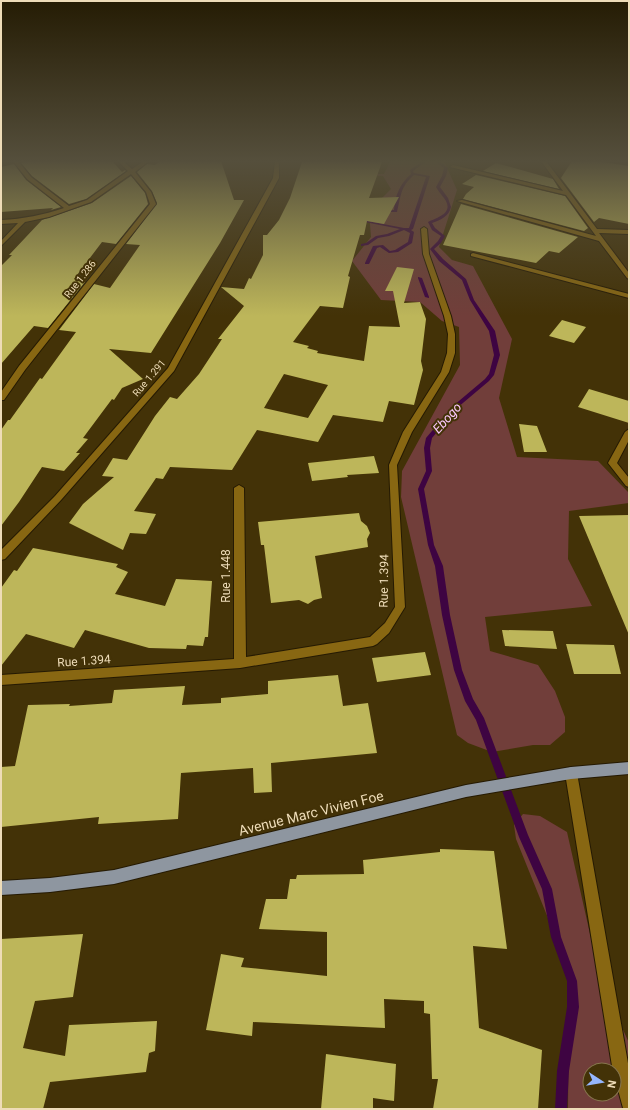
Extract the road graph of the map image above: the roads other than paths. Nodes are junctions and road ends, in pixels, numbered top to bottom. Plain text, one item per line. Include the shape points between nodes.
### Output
1 (55, 213) edge
2 (145, 213) edge
3 (257, 213) edge
4 (503, 213) edge
5 (582, 213) edge
6 (23, 221) junction
7 (1, 222) edge
8 (424, 229) dead end
9 (596, 232) junction
10 (629, 232) edge
11 (602, 240) junction
12 (1, 244) edge
13 (473, 255) dead end
14 (629, 276) edge
15 (629, 296) edge
16 (1, 398) edge
17 (629, 432) edge
18 (629, 484) edge
19 (239, 488) dead end
20 (1, 556) edge
21 (240, 663) junction
22 (1, 680) edge
23 (629, 768) edge
24 (571, 773) junction
25 (1, 888) edge
26 (629, 1102) edge

1 - 6 street
2 - 16 street, Rue 1.286
3 - 20 street, Rue 1.291 via 171,369 58,498
4 - 11 street
5 - 9 street
6 - 7 street
6 - 12 street
8 - 21 street, Rue 1.394 via 426,254 447,312 452,342 450,360 444,377 399,447 393,465 400,607 392,623 373,641
9 - 10 street
9 - 11 street
11 - 14 street
13 - 15 street
17 - 18 street via 612,463
19 - 21 street, Rue 1.448
21 - 22 street, Rue 1.394
23 - 24 main road, Avenue Marc Vivien Foe
24 - 25 main road, Avenue Marc Vivien Foe via 466,791 114,877
24 - 26 street via 620,1066

